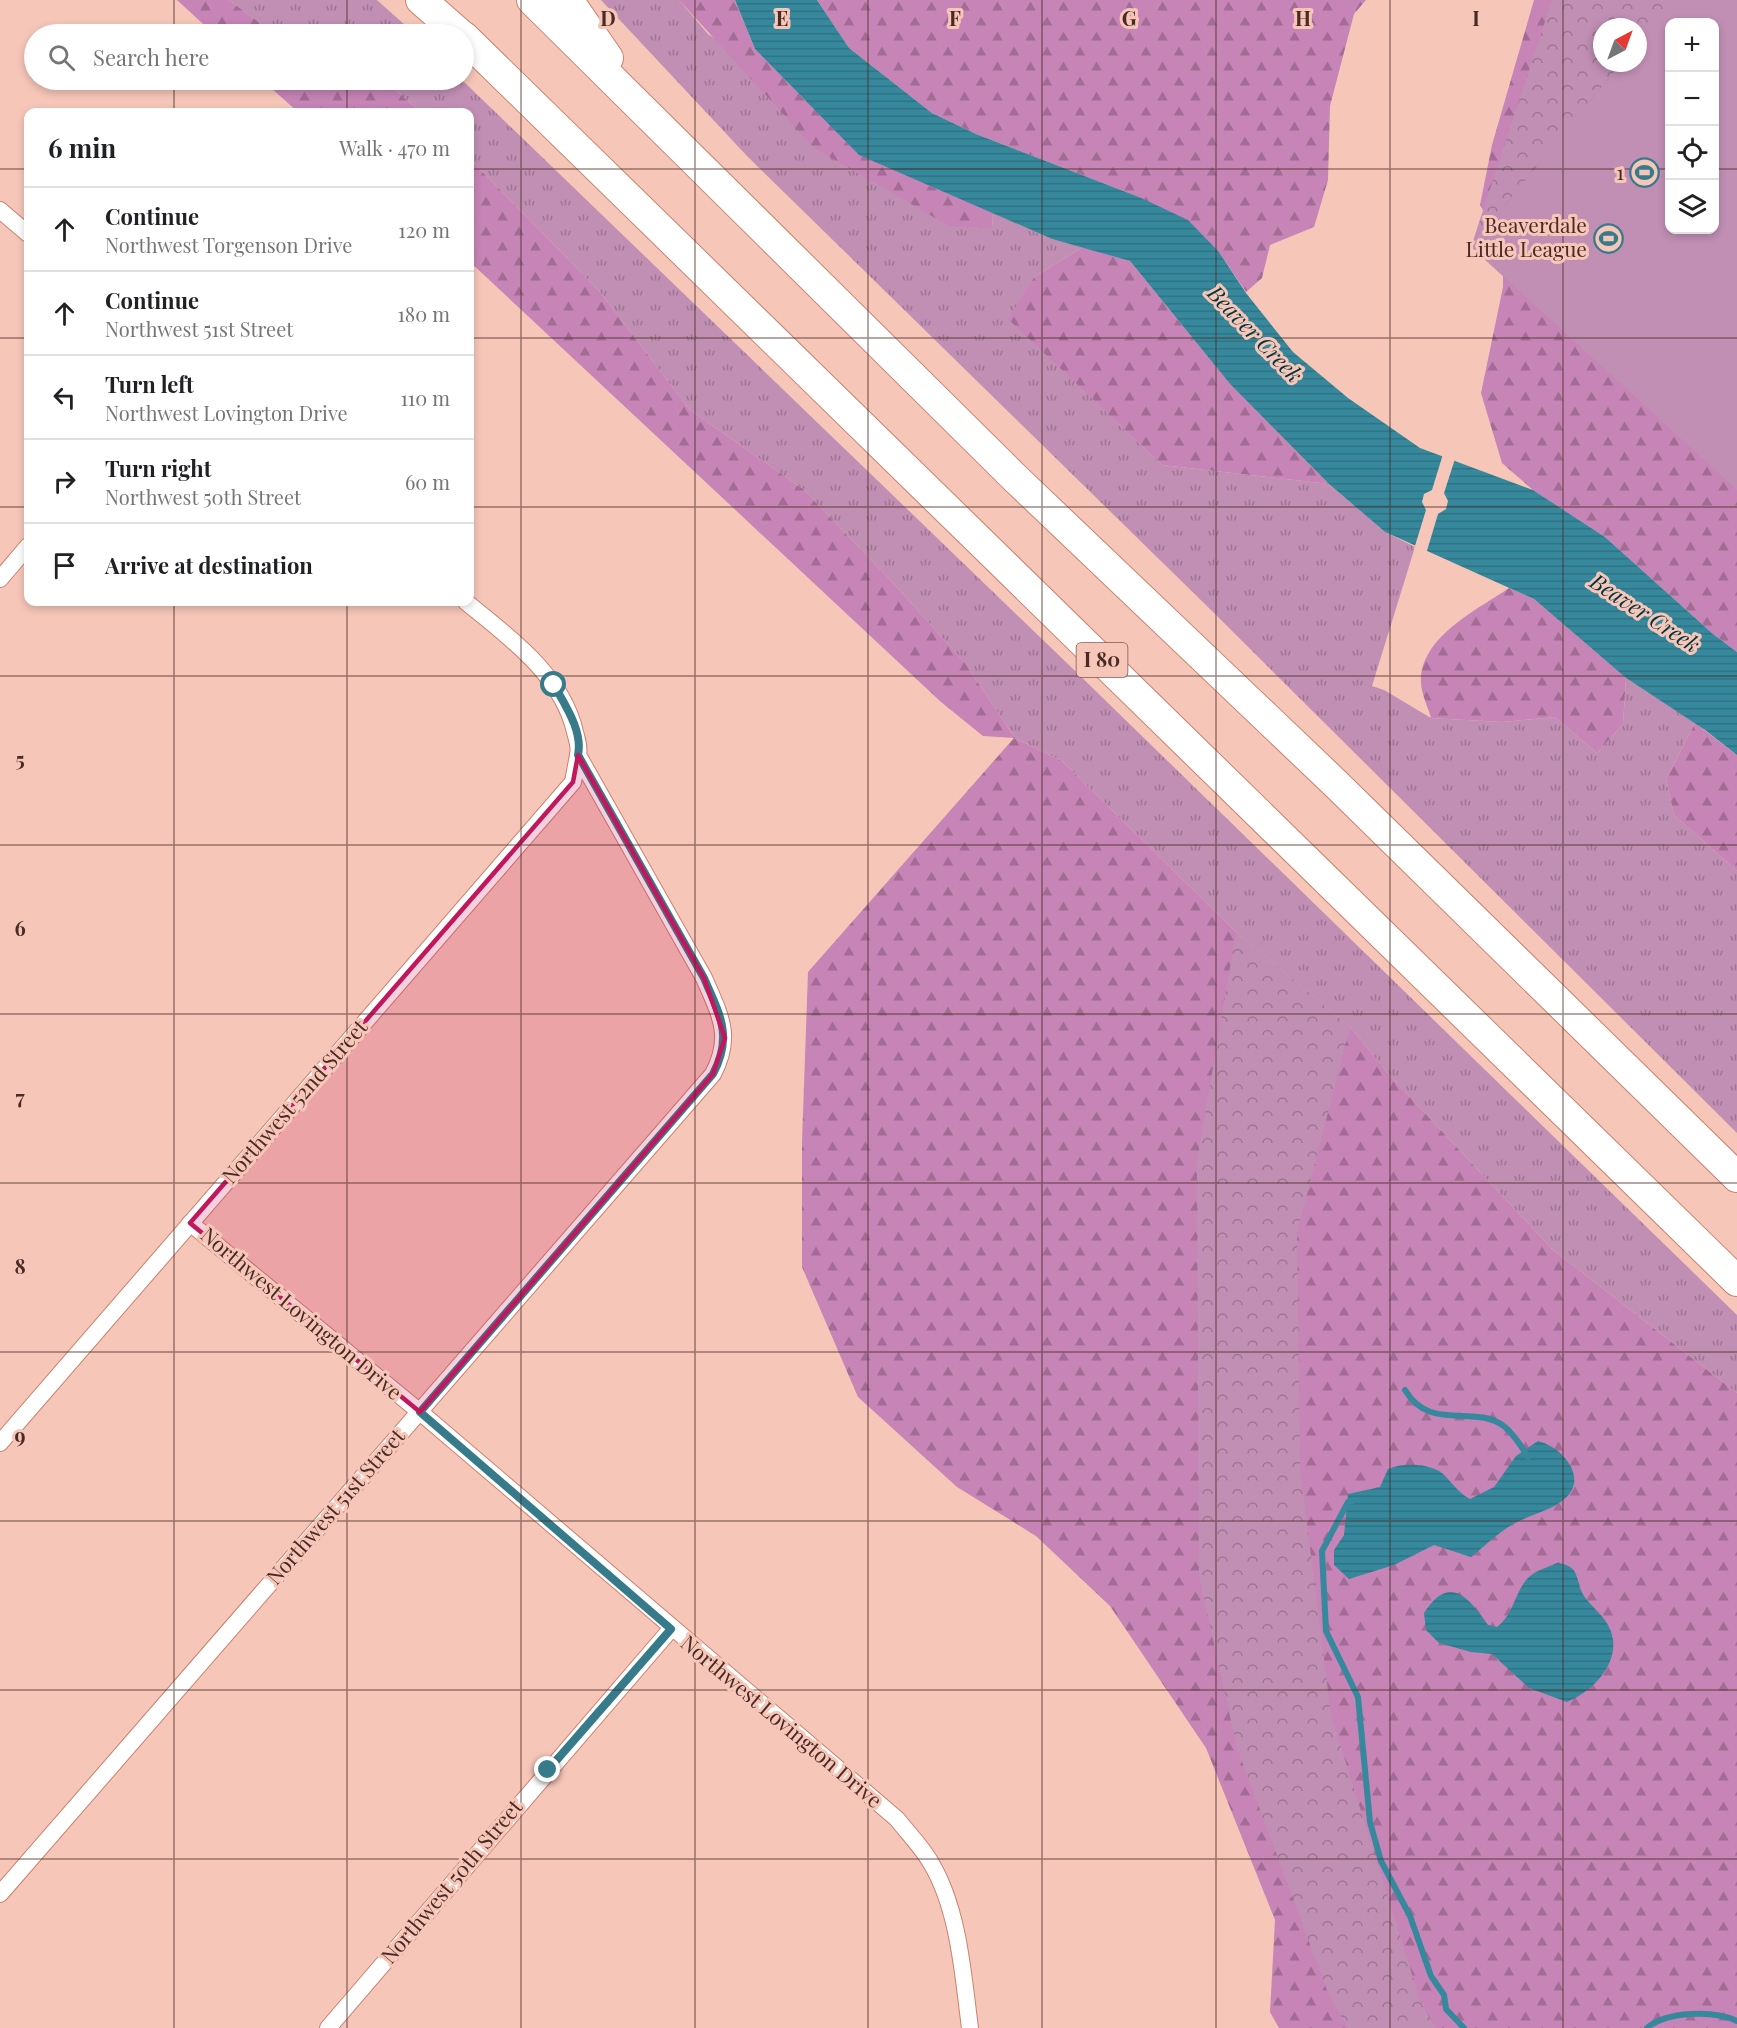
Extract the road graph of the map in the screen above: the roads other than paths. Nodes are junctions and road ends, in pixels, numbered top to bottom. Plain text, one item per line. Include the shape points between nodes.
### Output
1 (421, 0) edge
2 (428, 0) edge
3 (532, 0) edge
4 (568, 0) edge
5 (448, 24) edge
6 (451, 24) edge
7 (474, 48) edge
8 (633, 99) junction
9 (0, 210) edge
10 (24, 231) edge
11 (24, 551) edge
12 (0, 579) edge
13 (471, 606) edge
14 (578, 755) junction
15 (1737, 1177) edge
16 (190, 1223) junction
17 (1737, 1281) edge
18 (420, 1412) junction
19 (0, 1443) edge
20 (671, 1629) junction
21 (0, 1894) edge
22 (328, 2028) edge
23 (970, 2028) edge

1 - 5 highway
2 - 6 highway, I 80
3 - 8 highway
4 - 8 highway
7 - 17 highway, I 80
8 - 15 highway via 1015,478 1336,784
9 - 10 street
11 - 12 street
13 - 14 street via 521,647 554,685 572,718
14 - 16 street, Northwest 52nd Street via 573,782
14 - 18 street, Northwest 51st Street via 712,997 725,1038 722,1057 713,1074
16 - 18 street, Northwest Lovington Drive
16 - 19 street, Northwest 52nd Street
18 - 20 street, Northwest Lovington Drive
18 - 21 street, Northwest 51st Street
20 - 22 street, Northwest 50th Street
20 - 23 street, Northwest Lovington Drive via 897,1819 931,1862 952,1917

